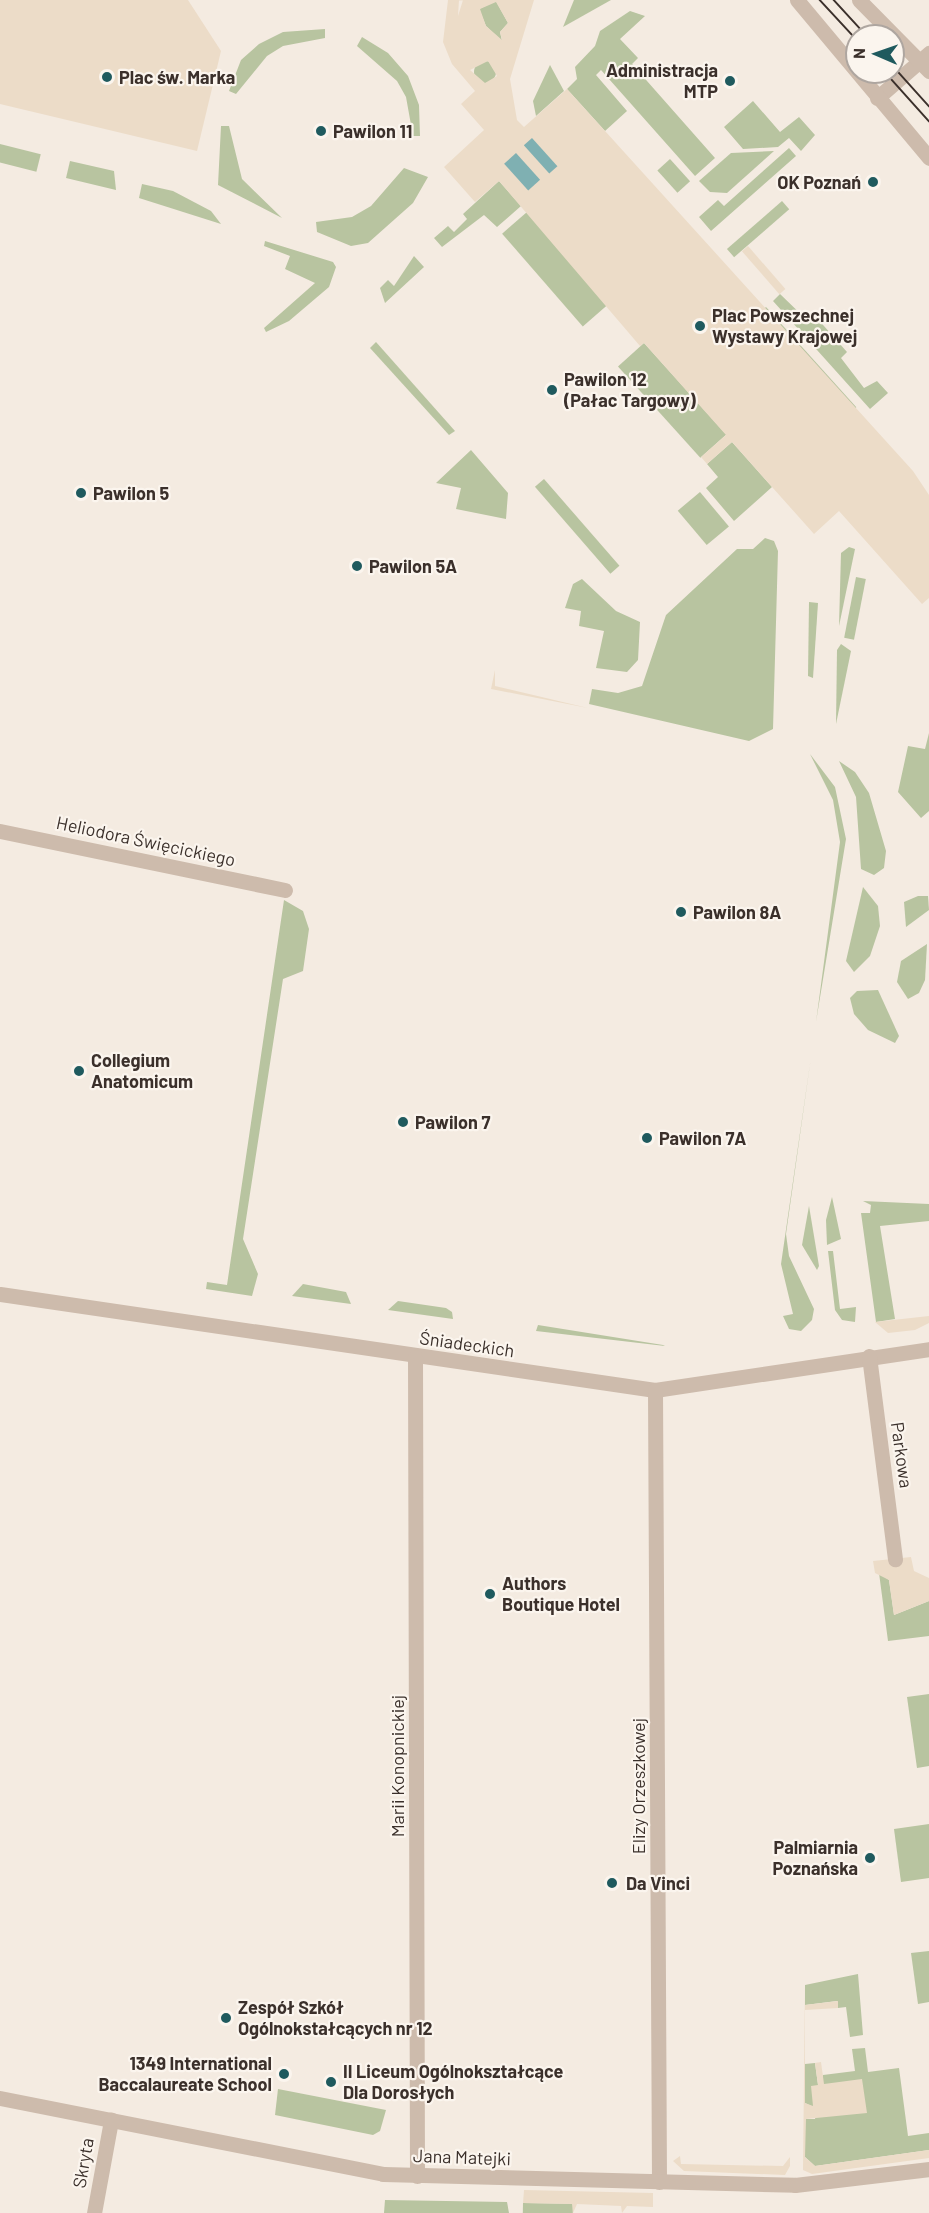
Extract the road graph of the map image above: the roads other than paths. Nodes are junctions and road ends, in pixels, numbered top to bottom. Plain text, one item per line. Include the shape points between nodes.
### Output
1 (796, 0) edge
2 (859, 0) edge
3 (926, 62) edge
4 (877, 98) junction
5 (929, 158) edge
6 (0, 831) edge
7 (285, 890) dead end
8 (0, 1294) edge
9 (929, 1349) edge
10 (869, 1356) junction
11 (416, 1357) junction
12 (655, 1390) junction
13 (895, 1559) dead end
14 (0, 2098) edge
15 (111, 2120) junction
16 (929, 2169) edge
17 (417, 2176) junction
18 (659, 2182) junction
19 (93, 2213) edge

1 - 4 street
2 - 3 street
3 - 4 street
4 - 5 street
6 - 7 street, Heliodora Święcickiego
8 - 11 street, Śniadeckich
9 - 10 street, Śniadeckich
10 - 12 street, Śniadeckich
10 - 13 street, Parkowa
11 - 12 street, Śniadeckich
11 - 17 street, Marii Konopnickiej
12 - 18 street, Elizy Orzeszkowej
14 - 15 street, Jana Matejki
15 - 17 street, Jana Matejki via 373,2173
15 - 19 street, Skryta
16 - 18 street, Jana Matejki via 795,2185
17 - 18 street, Jana Matejki

